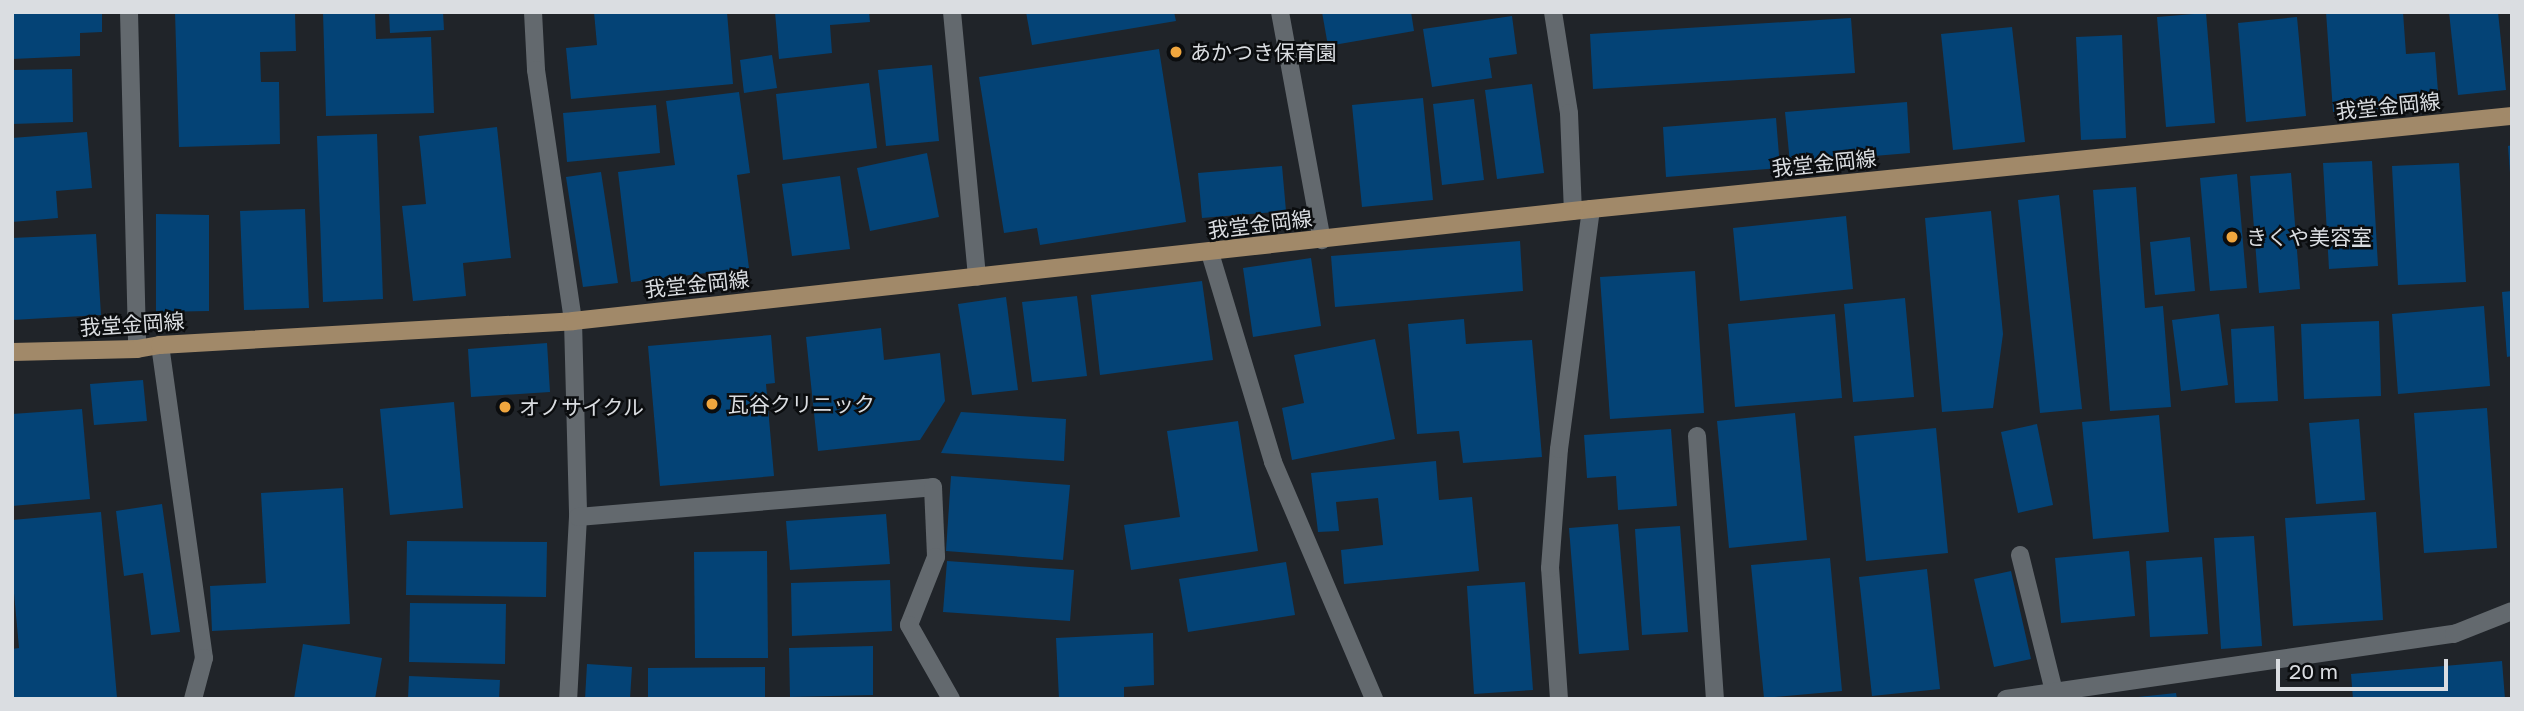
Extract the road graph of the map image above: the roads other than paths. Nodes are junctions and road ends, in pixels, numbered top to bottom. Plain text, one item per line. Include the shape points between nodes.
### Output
1 (129, 12) edge
2 (533, 12) edge
3 (952, 12) edge
4 (1280, 12) edge
5 (1553, 12) edge
6 (2512, 116) edge
7 (1582, 210) junction
8 (1322, 240) junction
9 (1210, 253) junction
10 (977, 277) junction
11 (573, 321) junction
12 (160, 345) junction
13 (137, 349) junction
14 (12, 352) edge
15 (1697, 436) dead end
16 (578, 517) junction
17 (2020, 555) dead end
18 (2512, 611) edge
19 (2055, 695) edge
20 (193, 699) edge
21 (568, 699) edge
22 (951, 699) edge
23 (1374, 699) edge
24 (1559, 699) edge
25 (1715, 699) edge
26 (2006, 699) edge

1 - 13 street
2 - 11 street via 536,70
3 - 10 street
4 - 8 street
5 - 7 street
6 - 7 main road, 我堂金岡線
7 - 8 main road, 我堂金岡線
7 - 24 street via 1550,568
8 - 9 main road, 我堂金岡線
9 - 10 main road, 我堂金岡線
9 - 23 street via 1273,462
10 - 11 main road, 我堂金岡線
11 - 12 main road, 我堂金岡線
11 - 16 street
12 - 13 main road, 我堂金岡線
12 - 20 street via 204,658
13 - 14 main road, 我堂金岡線
15 - 25 street
16 - 21 street
16 - 22 street via 933,487 936,557 909,625
17 - 19 street
18 - 19 street via 2454,634
19 - 26 street

